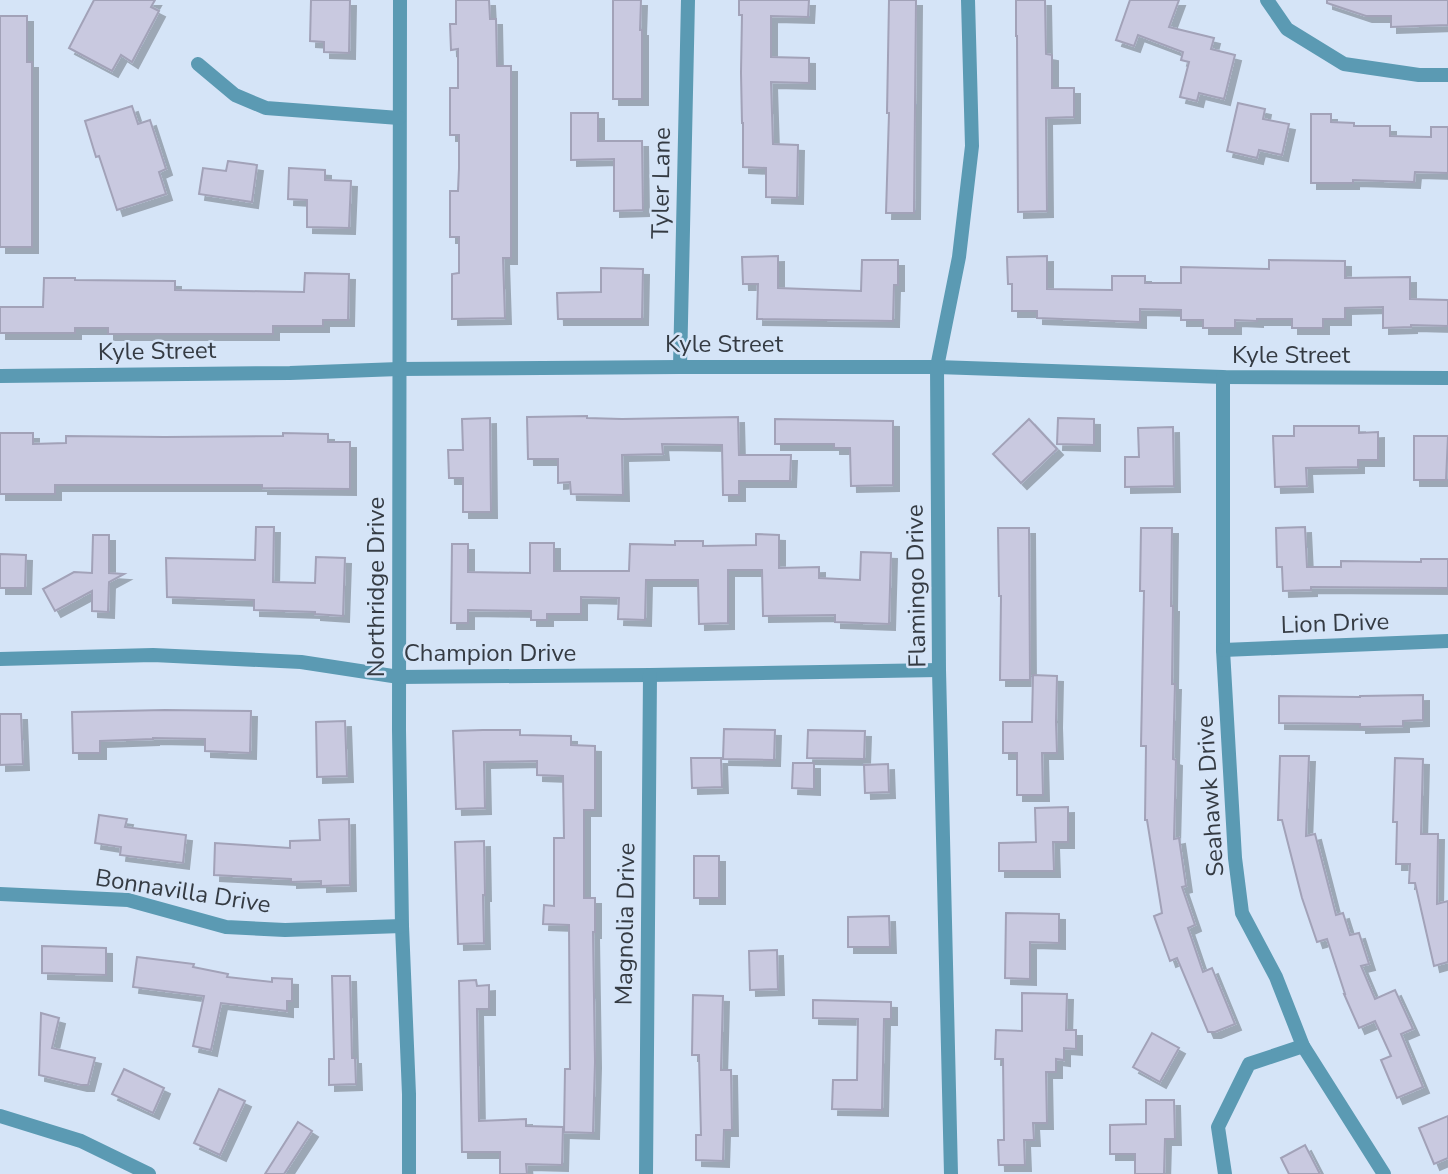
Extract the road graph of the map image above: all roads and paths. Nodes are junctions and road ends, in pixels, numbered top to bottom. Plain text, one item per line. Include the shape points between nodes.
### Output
1 (400, 0) edge
2 (688, 0) edge
3 (968, 0) edge
4 (1267, 0) edge
5 (198, 64) dead end
6 (1448, 75) edge
7 (399, 118) junction
8 (680, 367) junction
9 (937, 367) junction
10 (399, 369) junction
11 (0, 376) edge
12 (1223, 377) junction
13 (1448, 378) edge
14 (1448, 641) edge
15 (1223, 650) junction
16 (0, 659) edge
17 (939, 670) junction
18 (650, 675) junction
19 (399, 677) junction
20 (0, 894) edge
21 (402, 926) junction
22 (1303, 1046) junction
23 (0, 1116) edge
24 (149, 1174) edge
25 (409, 1174) edge
26 (646, 1174) edge
27 (951, 1174) edge
28 (1225, 1174) edge
29 (1384, 1174) edge

1 - 7 street, Northridge Drive
2 - 8 street, Tyler Lane
3 - 9 street, Flamingo Drive via 972,146 959,257
4 - 6 street via 1287,29 1343,64
5 - 7 street via 236,95 266,108
7 - 10 street, Northridge Drive
8 - 9 street, Kyle Street
8 - 10 street, Kyle Street
9 - 12 street, Kyle Street
9 - 17 street, Flamingo Drive
10 - 11 street, Kyle Street
10 - 19 street, Northridge Drive
12 - 13 street, Kyle Street
12 - 15 street, Seahawk Drive
14 - 15 street, Lion Drive
15 - 22 street, Seahawk Drive via 1242,913 1276,977
16 - 19 street, Champion Drive via 153,655 288,661
17 - 18 street, Champion Drive
17 - 27 street, Flamingo Drive
18 - 19 street, Champion Drive
18 - 26 street, Magnolia Drive
19 - 21 street, Northridge Drive
20 - 21 street, Bonnavilla Drive via 128,900 226,927
21 - 25 street, Northridge Drive
22 - 28 street via 1249,1064 1218,1127
22 - 29 street, Seahawk Drive
23 - 24 street via 81,1141

